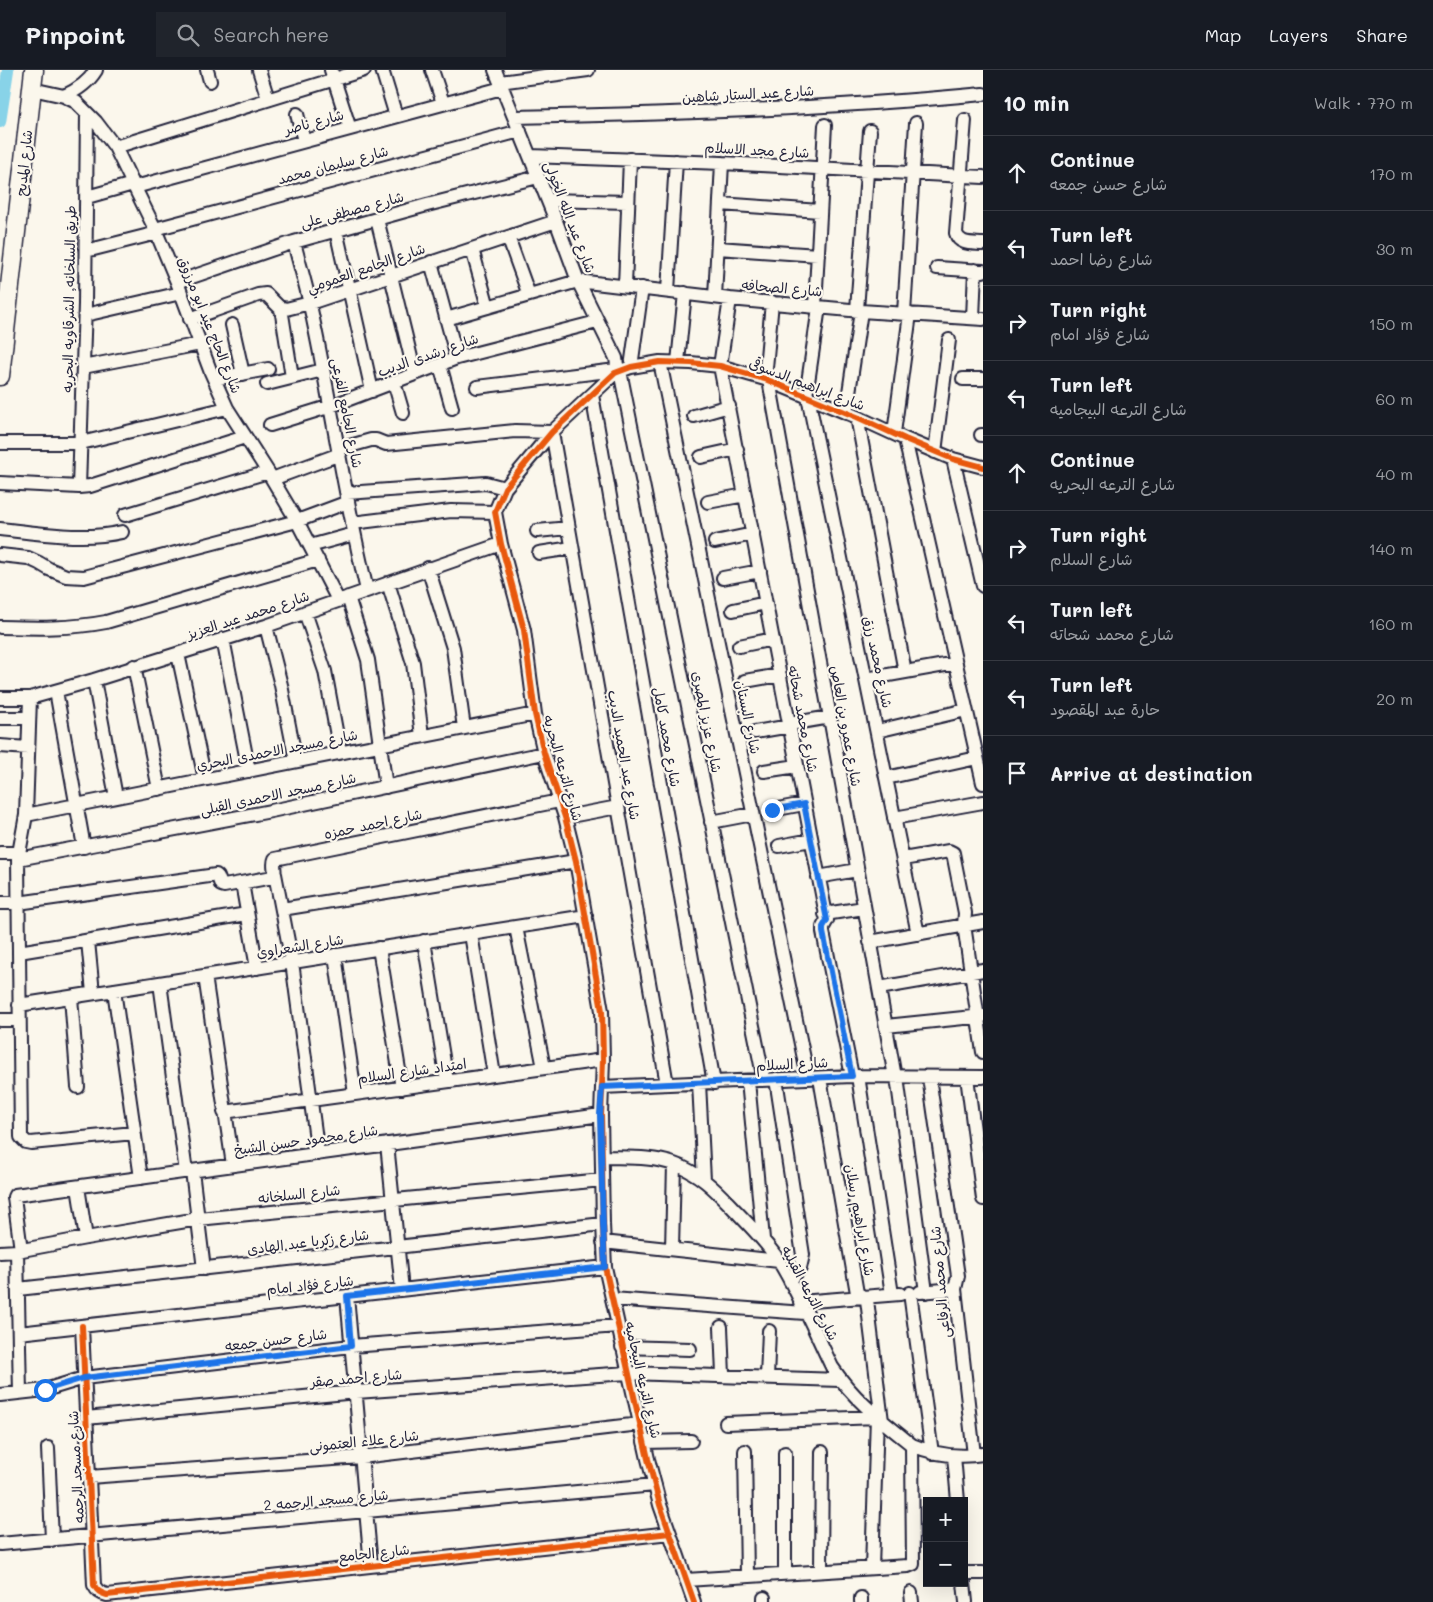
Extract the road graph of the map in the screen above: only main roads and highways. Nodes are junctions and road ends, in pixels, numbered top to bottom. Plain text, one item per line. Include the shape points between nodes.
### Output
1 (34, 70) edge
2 (0, 376) edge

1 - 2 main road, شارع المديح

